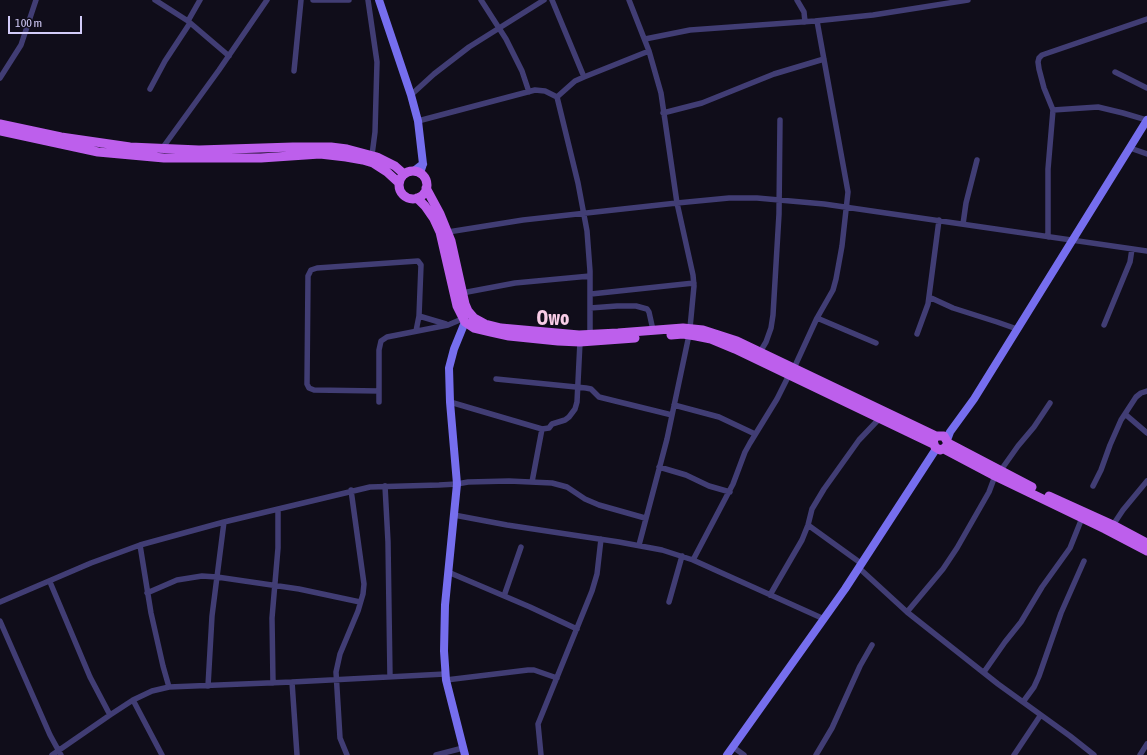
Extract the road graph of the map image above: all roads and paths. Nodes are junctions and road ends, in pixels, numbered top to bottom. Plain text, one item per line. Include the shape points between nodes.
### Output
1 (36, 0) edge
2 (155, 0) edge
3 (200, 0) edge
4 (267, 0) edge
5 (301, 0) edge
6 (313, 0) edge
7 (348, 0) edge
8 (368, 0) edge
9 (379, 0) edge
10 (481, 0) edge
11 (544, 0) edge
12 (552, 0) edge
13 (629, 0) edge
14 (797, 0) edge
15 (923, 0) edge
16 (968, 0) edge
17 (925, 7) junction
18 (1147, 19) edge
19 (817, 21) junction
20 (189, 22) junction
21 (805, 22) junction
22 (499, 28) junction
23 (645, 38) junction
24 (649, 51) junction
25 (229, 56) junction
26 (824, 59) junction
27 (294, 71) dead end
28 (1115, 72) dead end
29 (584, 76) junction
30 (0, 78) edge
31 (1147, 88) edge
32 (150, 89) dead end
33 (529, 92) junction
34 (411, 95) junction
35 (556, 97) junction
36 (1053, 110) junction
37 (663, 113) junction
38 (780, 120) dead end
39 (1147, 120) edge
40 (418, 121) junction
41 (0, 124) edge
42 (0, 132) edge
43 (1130, 148) junction
44 (161, 149) junction
45 (1147, 154) edge
46 (372, 155) junction
47 (156, 158) junction
48 (977, 160) dead end
49 (417, 172) junction
50 (404, 174) junction
51 (399, 183) junction
52 (426, 188) junction
53 (417, 198) junction
54 (779, 200) junction
55 (677, 203) junction
56 (847, 208) junction
57 (584, 213) junction
58 (939, 220) junction
59 (963, 224) junction
60 (448, 232) junction
61 (1048, 236) junction
62 (1072, 241) junction
63 (1132, 249) junction
64 (1147, 251) edge
65 (590, 276) junction
66 (694, 283) junction
67 (462, 293) junction
68 (590, 294) junction
69 (930, 297) junction
70 (590, 308) junction
71 (419, 316) junction
72 (817, 318) junction
73 (464, 321) junction
74 (448, 325) junction
75 (1104, 325) dead end
76 (1017, 329) junction
77 (653, 330) junction
78 (416, 331) junction
79 (689, 331) junction
80 (917, 334) dead end
81 (590, 335) junction
82 (567, 338) junction
83 (580, 342) junction
84 (876, 343) dead end
85 (760, 352) junction
86 (791, 371) junction
87 (496, 379) dead end
88 (579, 387) junction
89 (379, 391) junction
90 (1147, 391) edge
91 (379, 402) dead end
92 (450, 402) junction
93 (1050, 403) dead end
94 (674, 405) junction
95 (1124, 414) junction
96 (672, 415) junction
97 (878, 418) junction
98 (542, 429) junction
99 (1147, 433) edge
100 (755, 434) junction
101 (942, 441) junction
102 (659, 467) junction
103 (998, 473) junction
104 (1147, 481) edge
105 (532, 482) junction
106 (457, 484) junction
107 (385, 486) junction
108 (1093, 486) dead end
109 (351, 490) junction
110 (730, 492) junction
111 (278, 509) junction
112 (454, 515) junction
113 (645, 518) junction
114 (1082, 518) junction
115 (224, 522) junction
116 (1113, 524) junction
117 (808, 525) junction
118 (601, 539) junction
119 (1147, 543) edge
120 (140, 545) junction
121 (638, 545) junction
122 (520, 547) dead end
123 (1147, 551) edge
124 (682, 556) junction
125 (693, 560) junction
126 (1084, 561) dead end
127 (861, 566) junction
128 (448, 572) junction
129 (217, 577) junction
130 (50, 582) junction
131 (276, 585) junction
132 (147, 593) junction
133 (770, 595) junction
134 (504, 596) junction
135 (0, 602) edge
136 (360, 602) junction
137 (669, 602) dead end
138 (907, 612) junction
139 (824, 619) junction
140 (0, 621) edge
141 (578, 629) junction
142 (872, 645) dead end
143 (984, 672) junction
144 (390, 677) junction
145 (445, 677) junction
146 (557, 678) junction
147 (336, 680) junction
148 (292, 682) junction
149 (274, 683) junction
150 (208, 686) junction
151 (169, 687) junction
152 (134, 700) junction
153 (1023, 702) junction
154 (110, 715) junction
155 (1040, 716) junction
156 (1147, 744) edge
157 (733, 747) junction
158 (464, 751) edge
159 (59, 753) edge
160 (52, 755) edge
161 (162, 755) edge
162 (297, 755) edge
163 (346, 755) edge
164 (436, 755) edge
165 (541, 755) edge
166 (727, 755) edge
167 (744, 755) edge
168 (816, 755) edge
169 (1014, 755) edge
170 (1094, 755) edge
171 (1140, 755) edge

1 - 30 street via 21,45
2 - 20 street
3 - 20 street
4 - 25 street
5 - 27 street
6 - 7 street
8 - 46 street via 377,62
9 - 34 street
10 - 22 street
11 - 22 street
12 - 29 street
13 - 23 street
14 - 21 street via 804,12
15 - 17 street
16 - 17 street
17 - 19 street
18 - 36 street via 1042,55 1038,62 1039,69
19 - 21 street
19 - 26 street
20 - 25 street
20 - 32 street
21 - 23 street via 690,30
22 - 33 street via 522,71
22 - 34 street via 469,47
23 - 24 street
24 - 29 street
24 - 37 street via 659,83
25 - 44 street
26 - 37 street via 774,74 702,103
26 - 56 street via 846,178
28 - 31 street
29 - 35 street
33 - 35 street via 545,91
33 - 40 street
34 - 40 street
35 - 57 street
36 - 39 street via 1098,107
36 - 61 street via 1048,169
37 - 55 street
38 - 54 street
39 - 43 street
40 - 49 street via 423,164
41 - 44 main road via 75,140
42 - 47 main road via 98,152
43 - 45 street
43 - 62 street
44 - 46 main road via 331,147
44 - 47 street
46 - 50 main road
47 - 51 main road via 261,158 320,154 373,163
48 - 59 street
49 - 50 main road
49 - 52 main road via 426,182
50 - 51 main road
51 - 53 main road via 404,195
52 - 53 main road
52 - 60 main road
53 - 73 main road via 434,219 440,232 457,306
54 - 55 street via 729,198
54 - 56 street
54 - 85 street via 773,315 771,328
55 - 57 street
55 - 66 street
56 - 58 street
56 - 72 street via 833,290
57 - 60 street
57 - 65 street via 590,254
58 - 59 street
58 - 69 street
59 - 61 street
60 - 67 main road
61 - 62 street
62 - 63 street
62 - 76 street
63 - 64 street
63 - 75 street via 1130,262
65 - 67 street via 515,283
65 - 68 street
66 - 68 street
66 - 79 street
67 - 82 main road via 468,311 485,324
68 - 70 street
69 - 76 street via 953,308
69 - 80 street
70 - 77 street via 636,306 647,309
70 - 81 street
71 - 74 street
71 - 78 street
71 - 89 street via 421,265 418,261 311,270 308,276 309,388
72 - 84 street
72 - 86 street
73 - 74 street
73 - 82 main road via 481,330 503,334
73 - 92 street via 451,359
74 - 78 street
76 - 101 street via 974,399
77 - 79 main road
77 - 81 main road
78 - 89 street via 387,337 381,341
79 - 83 main road
79 - 85 main road via 713,332
79 - 86 main road
79 - 94 street
81 - 82 main road
82 - 83 main road
83 - 88 street
85 - 86 main road
86 - 97 main road
86 - 100 street
86 - 101 main road
87 - 88 street
88 - 96 street via 591,389 599,397
88 - 98 street via 577,402 571,414 565,420
89 - 91 street
90 - 95 street via 1136,397
92 - 98 street
92 - 106 street
93 - 103 street
94 - 96 street
94 - 100 street via 719,417
95 - 99 street
95 - 108 street
96 - 102 street
97 - 101 main road
97 - 117 street via 824,488 812,509
98 - 105 street
100 - 110 street via 745,452
101 - 103 main road
101 - 127 street
102 - 110 street
102 - 113 street
103 - 114 main road
103 - 116 main road
103 - 138 street via 957,548
104 - 116 street
105 - 106 street via 509,480
105 - 113 street via 567,487 585,499
106 - 107 street
106 - 112 street
107 - 109 street
107 - 144 street
109 - 111 street
109 - 136 street via 364,584
110 - 125 street
111 - 115 street
111 - 131 street
112 - 118 street
112 - 128 street
113 - 121 street
114 - 123 main road
114 - 143 street via 1070,548
115 - 120 street
115 - 129 street
116 - 119 main road
117 - 127 street
117 - 133 street
118 - 121 street
118 - 141 street via 597,574
120 - 130 street
120 - 132 street
121 - 124 street
122 - 134 street
124 - 125 street
124 - 137 street
125 - 133 street
126 - 153 street via 1061,613 1039,676
127 - 138 street
127 - 139 street
128 - 134 street
128 - 145 street via 444,634
129 - 131 street
129 - 132 street via 202,576 177,580
129 - 150 street
130 - 135 street
130 - 154 street via 90,677
131 - 136 street
131 - 149 street via 272,618
132 - 151 street
133 - 139 street
134 - 141 street
136 - 147 street via 336,666
138 - 143 street
139 - 157 street
140 - 159 street
141 - 146 street
142 - 168 street via 832,728
143 - 153 street
144 - 145 street
144 - 147 street
145 - 146 street via 534,670
145 - 158 street
146 - 165 street via 538,724
147 - 148 street
147 - 163 street via 340,738
148 - 149 street
148 - 162 street
149 - 150 street
150 - 151 street
151 - 152 street via 152,691
152 - 154 street
152 - 161 street
153 - 155 street
154 - 159 street
155 - 169 street
155 - 170 street
156 - 171 street
157 - 166 street
157 - 167 street
158 - 164 street
159 - 160 street

